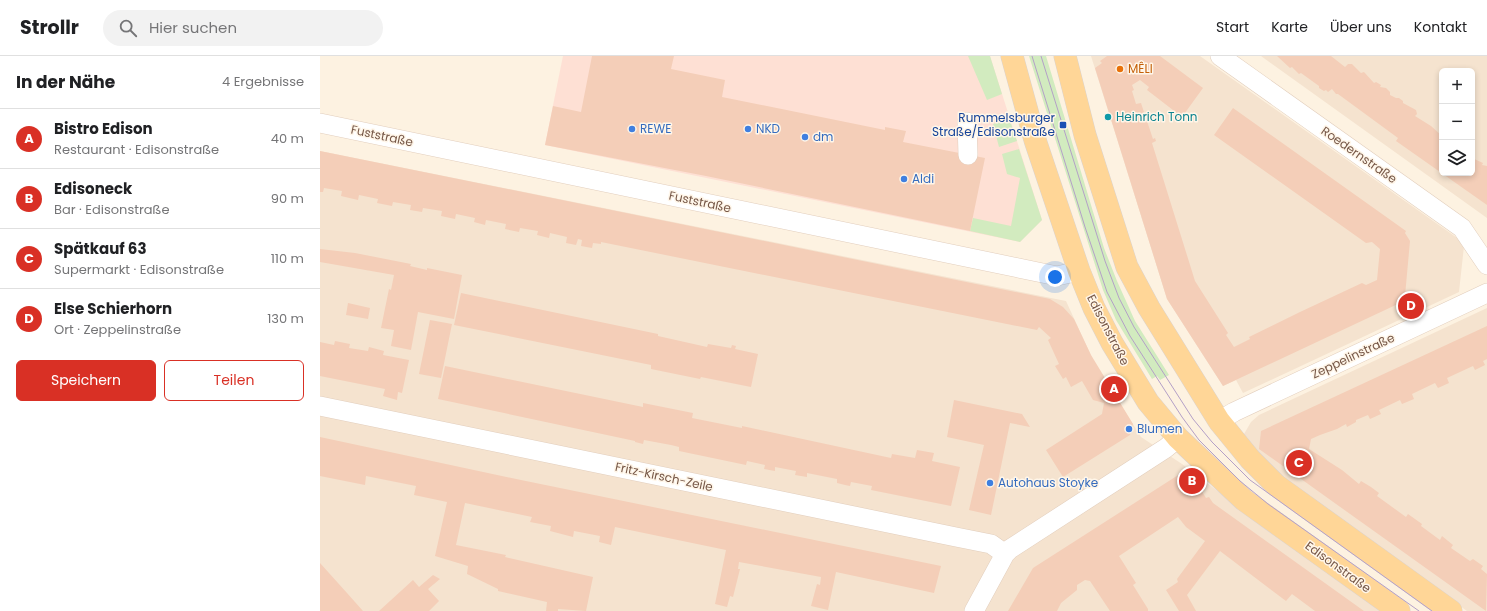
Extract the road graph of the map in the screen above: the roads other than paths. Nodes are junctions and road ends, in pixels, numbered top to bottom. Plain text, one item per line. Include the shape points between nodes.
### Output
1 (1012, 56) edge
2 (1065, 56) edge
3 (1220, 56) edge
4 (968, 122) dead end
5 (320, 123) edge
6 (968, 155) dead end
7 (1487, 265) edge
8 (1079, 271) junction
9 (1487, 293) edge
10 (320, 406) edge
11 (1219, 422) junction
12 (1178, 438) junction
13 (1005, 554) junction
14 (974, 611) edge
15 (1399, 611) edge
16 (1451, 611) edge

1 - 8 main road, Edisonstraße via 1035,140
2 - 11 main road via 1085,135 1127,267 1149,308
3 - 7 street, Roedernstraße via 1462,228
4 - 6 street
5 - 8 street, Fuststraße via 1057,276
8 - 12 main road, Edisonstraße via 1112,343 1148,402
9 - 11 street, Zeppelinstraße via 1234,412
10 - 13 street, Fritz-Kirsch-Zeile via 992,544
11 - 16 main road via 1276,485
12 - 13 street
12 - 15 main road, Edisonstraße via 1244,500
13 - 14 street

